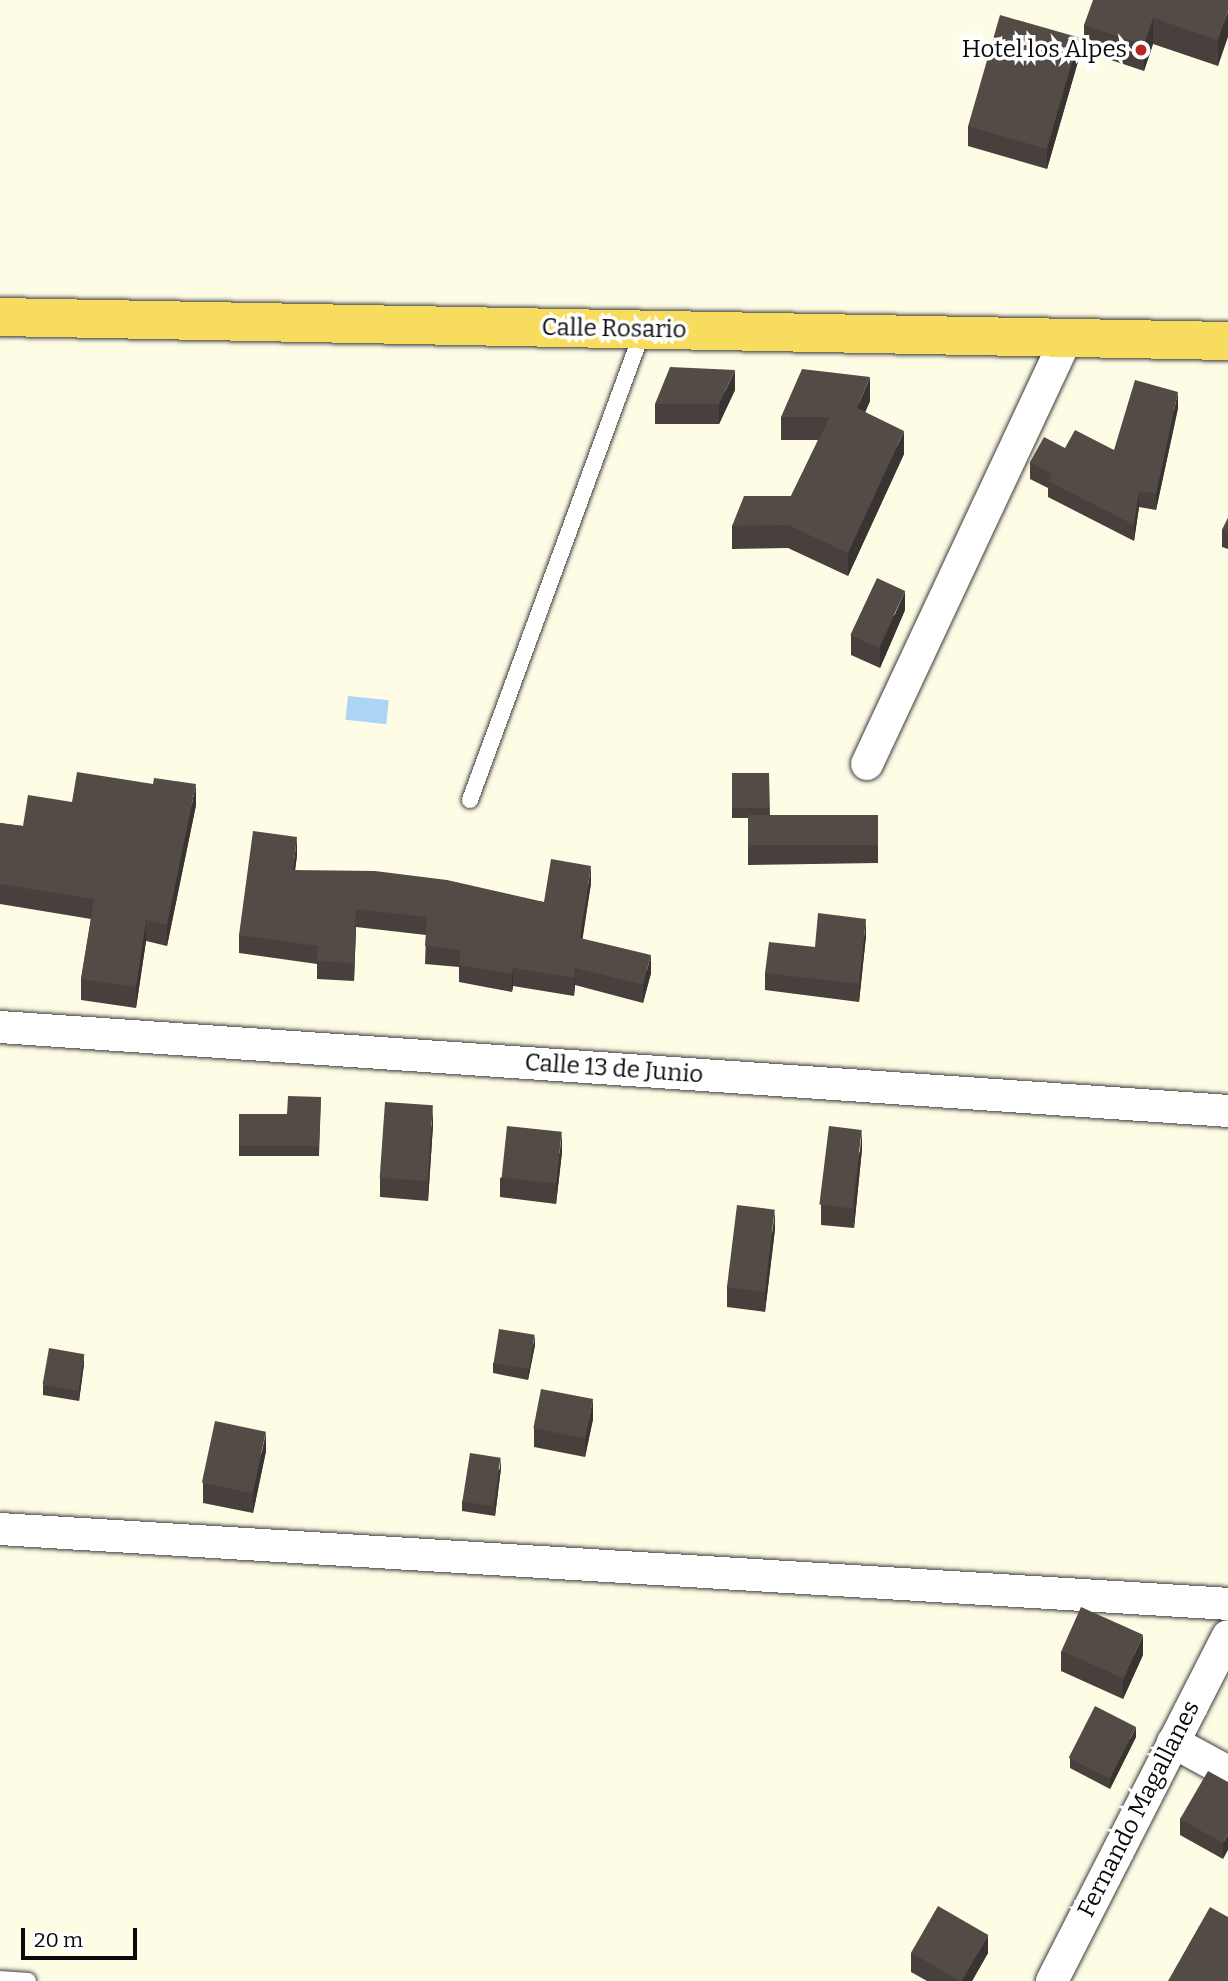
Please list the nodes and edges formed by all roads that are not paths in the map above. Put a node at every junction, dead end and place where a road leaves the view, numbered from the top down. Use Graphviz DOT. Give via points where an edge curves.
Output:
graph roads {
  1 [pos="0,317"];
  2 [pos="643,330"];
  3 [pos="1067,338"];
  4 [pos="1228,341"];
  5 [pos="867,764"];
  6 [pos="470,800"];
  7 [pos="0,1027"];
  8 [pos="1228,1111"];
  9 [pos="0,1529"];
  10 [pos="1228,1604"];
  11 [pos="1228,1636"];
  12 [pos="1173,1742"];
  13 [pos="1228,1772"];
  14 [pos="0,1979"];
  15 [pos="28,1981"];
  16 [pos="1052,1981"];
  1 -- 2 [label="main road, Calle Rosario"];
  2 -- 3 [label="main road, Calle Rosario"];
  2 -- 6 [label="lane"];
  3 -- 4 [label="main road, Calle Rosario"];
  3 -- 5 [label="street"];
  7 -- 8 [label="street, Calle 13 de Junio"];
  9 -- 10 [label="street"];
  11 -- 12 [label="street, Fernando Magallanes"];
  12 -- 13 [label="street"];
  12 -- 16 [label="street, Fernando Magallanes"];
  14 -- 15 [label="lane"];
}
